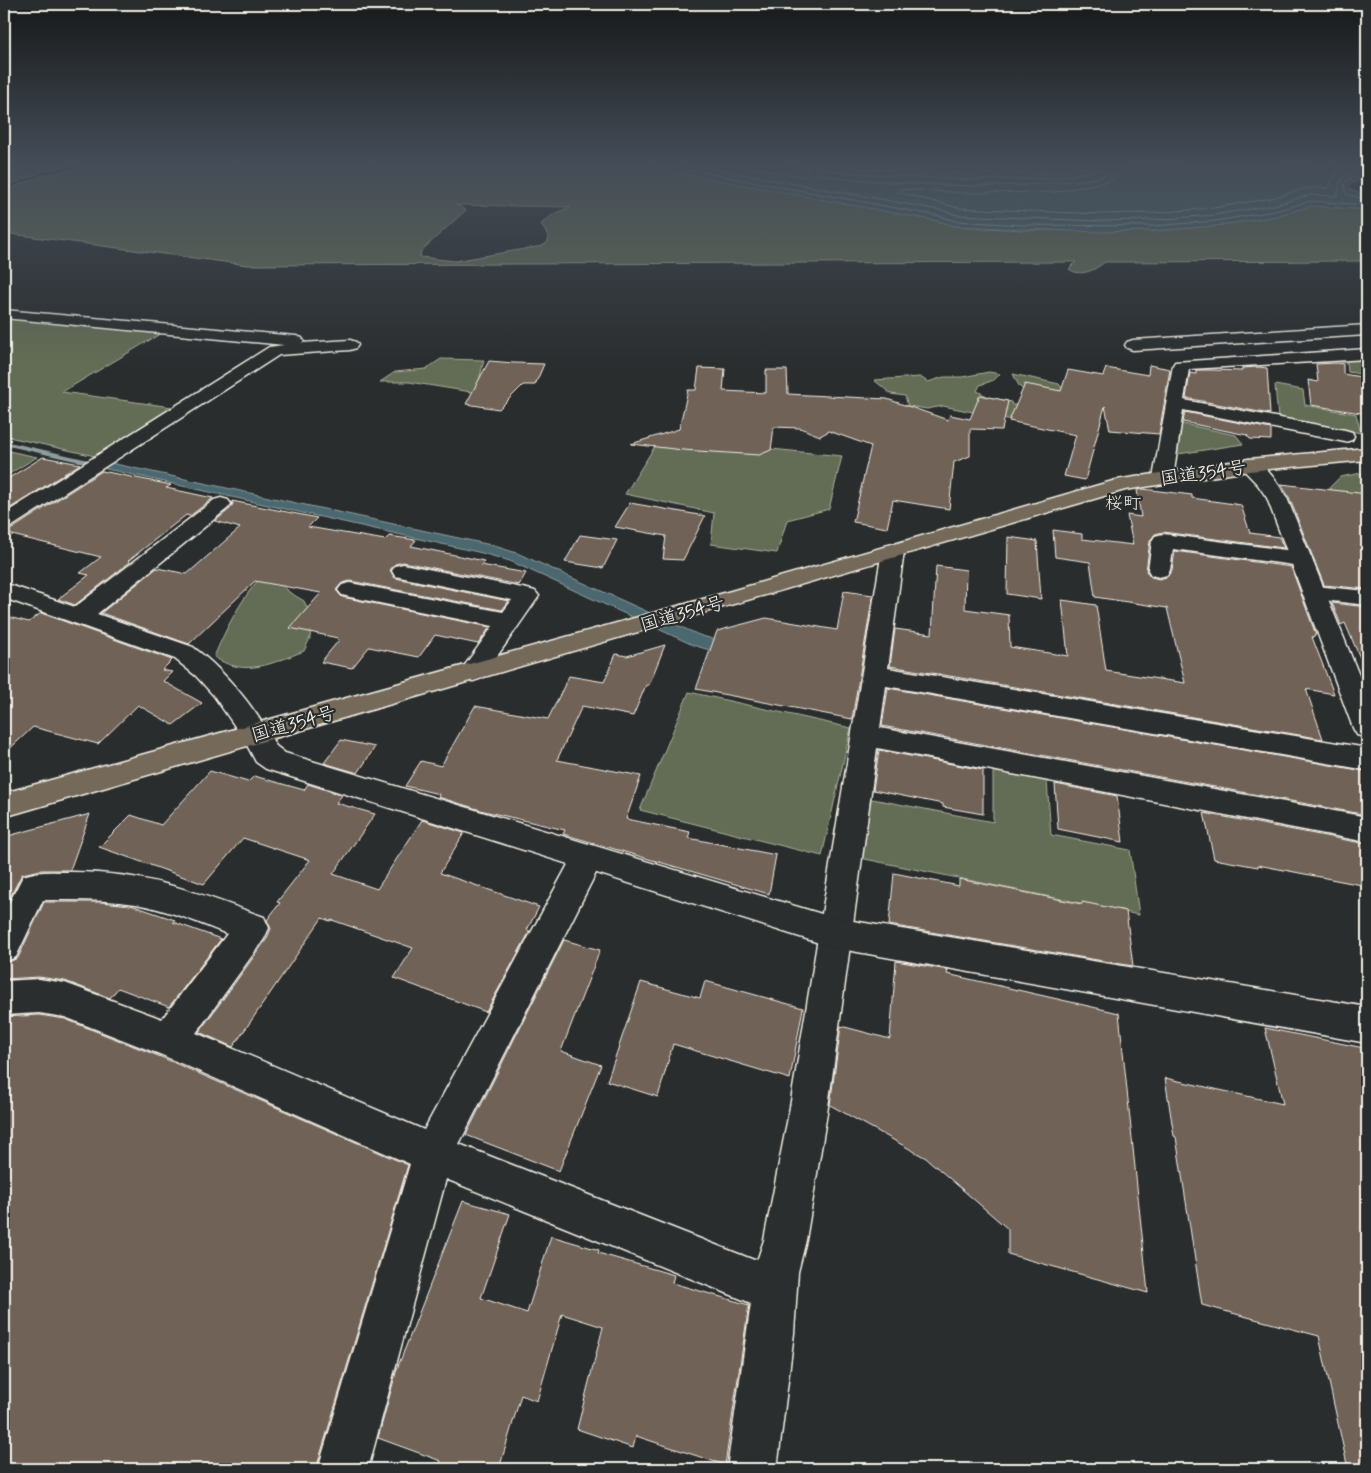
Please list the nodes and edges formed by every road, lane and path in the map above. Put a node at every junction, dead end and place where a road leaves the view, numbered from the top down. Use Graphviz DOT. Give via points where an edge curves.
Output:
graph roads {
  1 [pos="4,314"];
  2 [pos="1367,330"];
  3 [pos="1133,345"];
  4 [pos="1367,354"];
  5 [pos="1174,403"];
  6 [pos="1345,436"];
  7 [pos="1367,454"];
  8 [pos="1249,465"];
  9 [pos="1163,478"];
  10 [pos="221,504"];
  11 [pos="4,523"];
  12 [pos="893,551"];
  13 [pos="1301,559"];
  14 [pos="1159,570"];
  15 [pos="402,571"];
  16 [pos="4,590"];
  17 [pos="350,590"];
  18 [pos="1314,593"];
  19 [pos="1367,598"];
  20 [pos="80,615"];
  21 [pos="509,621"];
  22 [pos="473,672"];
  23 [pos="874,676"];
  24 [pos="1367,728"];
  25 [pos="255,734"];
  26 [pos="866,736"];
  27 [pos="1367,759"];
  28 [pos="4,806"];
  29 [pos="1367,830"];
  30 [pos="588,857"];
  31 [pos="835,933"];
  32 [pos="4,946"];
  33 [pos="4,998"];
  34 [pos="1367,1024"];
  35 [pos="169,1040"];
  36 [pos="433,1154"];
  37 [pos="776,1272"];
  38 [pos="343,1469"];
  39 [pos="752,1469"];
  1 -- 11 [label="street" via="350,345 275,350"];
  2 -- 3 [label="street"];
  4 -- 5 [label="street" via="1181,365"];
  5 -- 6 [label="street"];
  5 -- 9 [label="street"];
  7 -- 8 [label="highway, 国道354号"];
  8 -- 9 [label="highway, 国道354号"];
  8 -- 13 [label="street" via="1266,481 1276,498"];
  9 -- 12 [label="highway, 国道354号" via="1123,484"];
  10 -- 20 [label="street"];
  12 -- 22 [label="highway, 国道354号"];
  12 -- 23 [label="street"];
  13 -- 14 [label="street" via="1163,541"];
  13 -- 18 [label="street"];
  15 -- 21 [label="street" via="527,596"];
  16 -- 20 [label="street"];
  17 -- 21 [label="street"];
  18 -- 19 [label="street"];
  18 -- 24 [label="street"];
  20 -- 25 [label="street" via="184,653 204,667 244,715"];
  21 -- 22 [label="street"];
  22 -- 25 [label="highway, 国道354号"];
  23 -- 26 [label="street"];
  23 -- 27 [label="street"];
  25 -- 28 [label="highway, 国道354号"];
  25 -- 30 [label="street" via="266,754 276,761"];
  26 -- 29 [label="street"];
  26 -- 31 [label="street"];
  30 -- 31 [label="street"];
  30 -- 36 [label="street"];
  31 -- 34 [label="street"];
  31 -- 37 [label="street" via="809,1107 785,1240"];
  32 -- 35 [label="street" via="34,886 106,886 148,892 252,928"];
  33 -- 35 [label="street" via="38,996 65,1000"];
  35 -- 36 [label="street"];
  36 -- 37 [label="street" via="756,1283"];
  36 -- 38 [label="street"];
  37 -- 39 [label="street" via="772,1334"];
}
